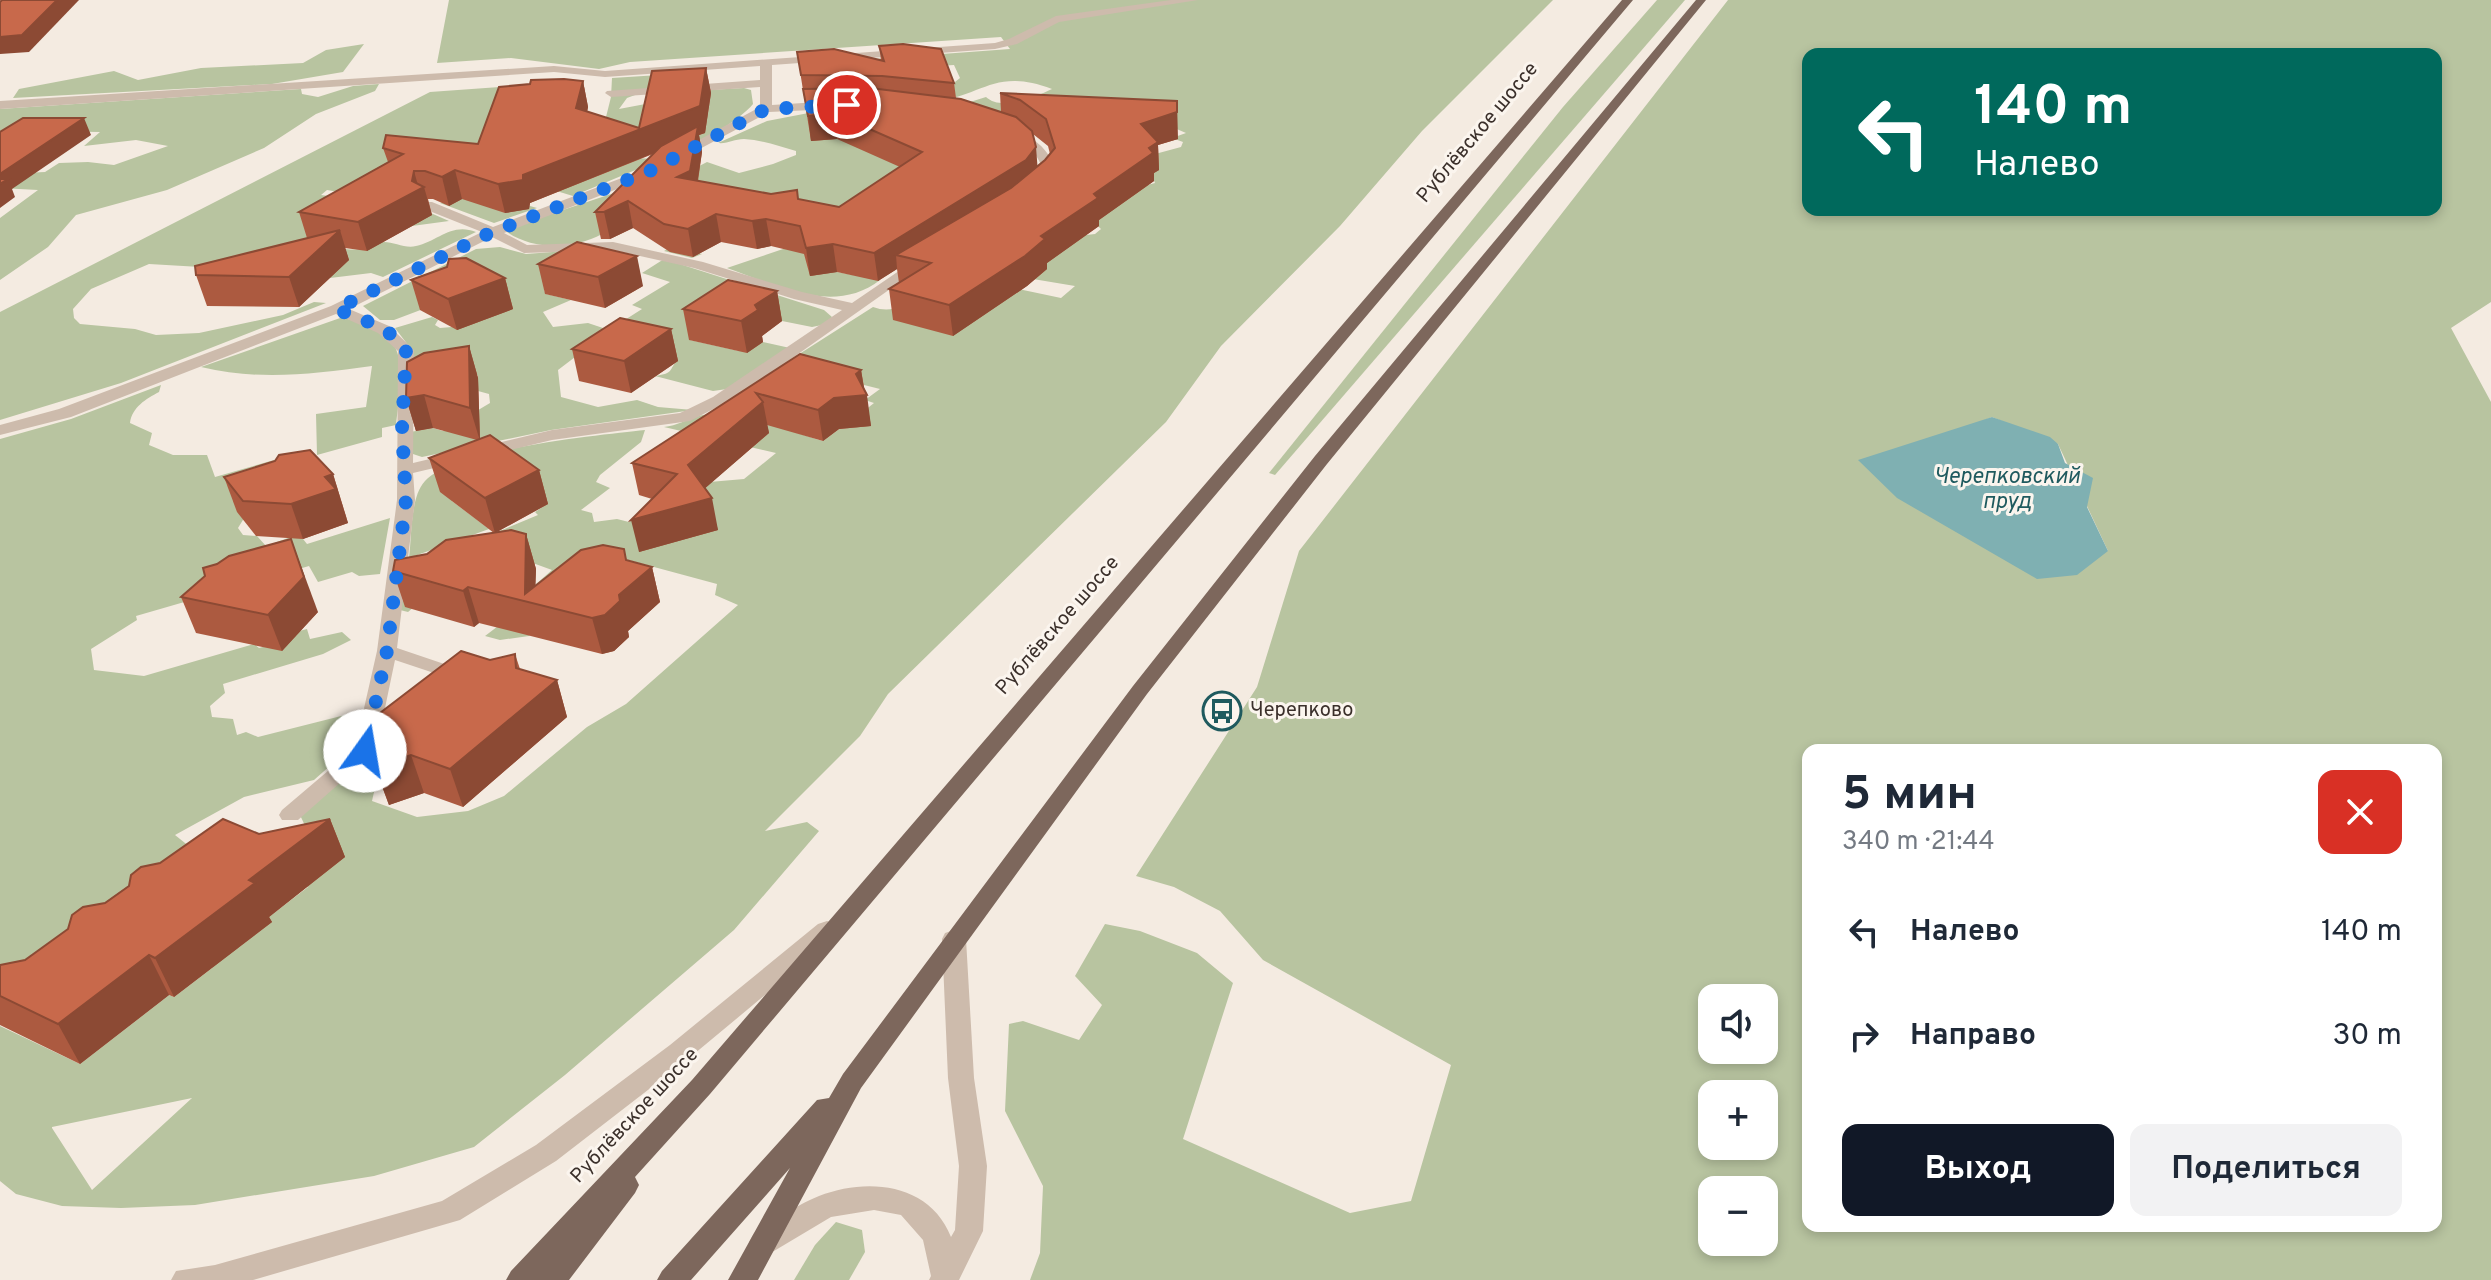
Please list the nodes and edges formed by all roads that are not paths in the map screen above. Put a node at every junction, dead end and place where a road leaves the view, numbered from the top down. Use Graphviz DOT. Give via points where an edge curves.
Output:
graph roads {
  1 [pos="1193,0"];
  2 [pos="1628,0"];
  3 [pos="1701,0"];
  4 [pos="766,62"];
  5 [pos="768,83"];
  6 [pos="611,93"];
  7 [pos="0,105"];
  8 [pos="847,105"];
  9 [pos="766,109"];
  10 [pos="1001,128"];
  11 [pos="1035,191"];
  12 [pos="427,205"];
  13 [pos="490,233"];
  14 [pos="931,258"];
  15 [pos="854,308"];
  16 [pos="336,309"];
  17 [pos="0,430"];
  18 [pos="404,470"];
  19 [pos="387,651"];
  20 [pos="455,674"];
  21 [pos="290,815"];
  22 [pos="855,907"];
  23 [pos="954,939"];
  24 [pos="852,1081"];
  25 [pos="701,1087"];
  26 [pos="763,1243"];
  27 [pos="945,1278"];
  28 [pos="186,1280"];
  29 [pos="521,1280"];
  30 [pos="552,1280"];
  31 [pos="672,1280"];
  32 [pos="743,1280"];
  1 -- 4 [label="street" via="1056,19 995,46"];
  2 -- 22 [label="main road, Рублёвское шоссе"];
  3 -- 23 [label="main road" via="1311,472"];
  4 -- 5 [label="street"];
  4 -- 7 [label="street" via="605,74 554,69"];
  5 -- 6 [label="street"];
  5 -- 9 [label="street"];
  8 -- 9 [label="street"];
  9 -- 13 [label="street" via="638,177"];
  10 -- 11 [label="street" via="1032,142 1048,163 1046,181"];
  12 -- 13 [label="street"];
  13 -- 15 [label="street" via="524,249 613,246 658,255"];
  13 -- 16 [label="street"];
  14 -- 15 [label="street"];
  15 -- 18 [label="street" via="719,400 684,417 552,435"];
  16 -- 17 [label="street" via="65,413"];
  16 -- 18 [label="street" via="376,325 406,350"];
  18 -- 19 [label="street" via="406,500"];
  19 -- 20 [label="street"];
  19 -- 21 [label="street" via="365,751"];
  22 -- 25 [label="main road, Рублёвское шоссе"];
  22 -- 28 [label="street" via="546,1153 450,1211 215,1278"];
  23 -- 24 [label="main road"];
  23 -- 27 [label="street" via="961,1078 973,1166 969,1231"];
  24 -- 26 [label="main road"];
  24 -- 31 [label="main road"];
  25 -- 29 [label="main road, Рублёвское шоссе"];
  25 -- 30 [label="main road"];
  26 -- 27 [label="street" via="825,1206 874,1198 909,1204 936,1235"];
  26 -- 32 [label="main road"];
}
